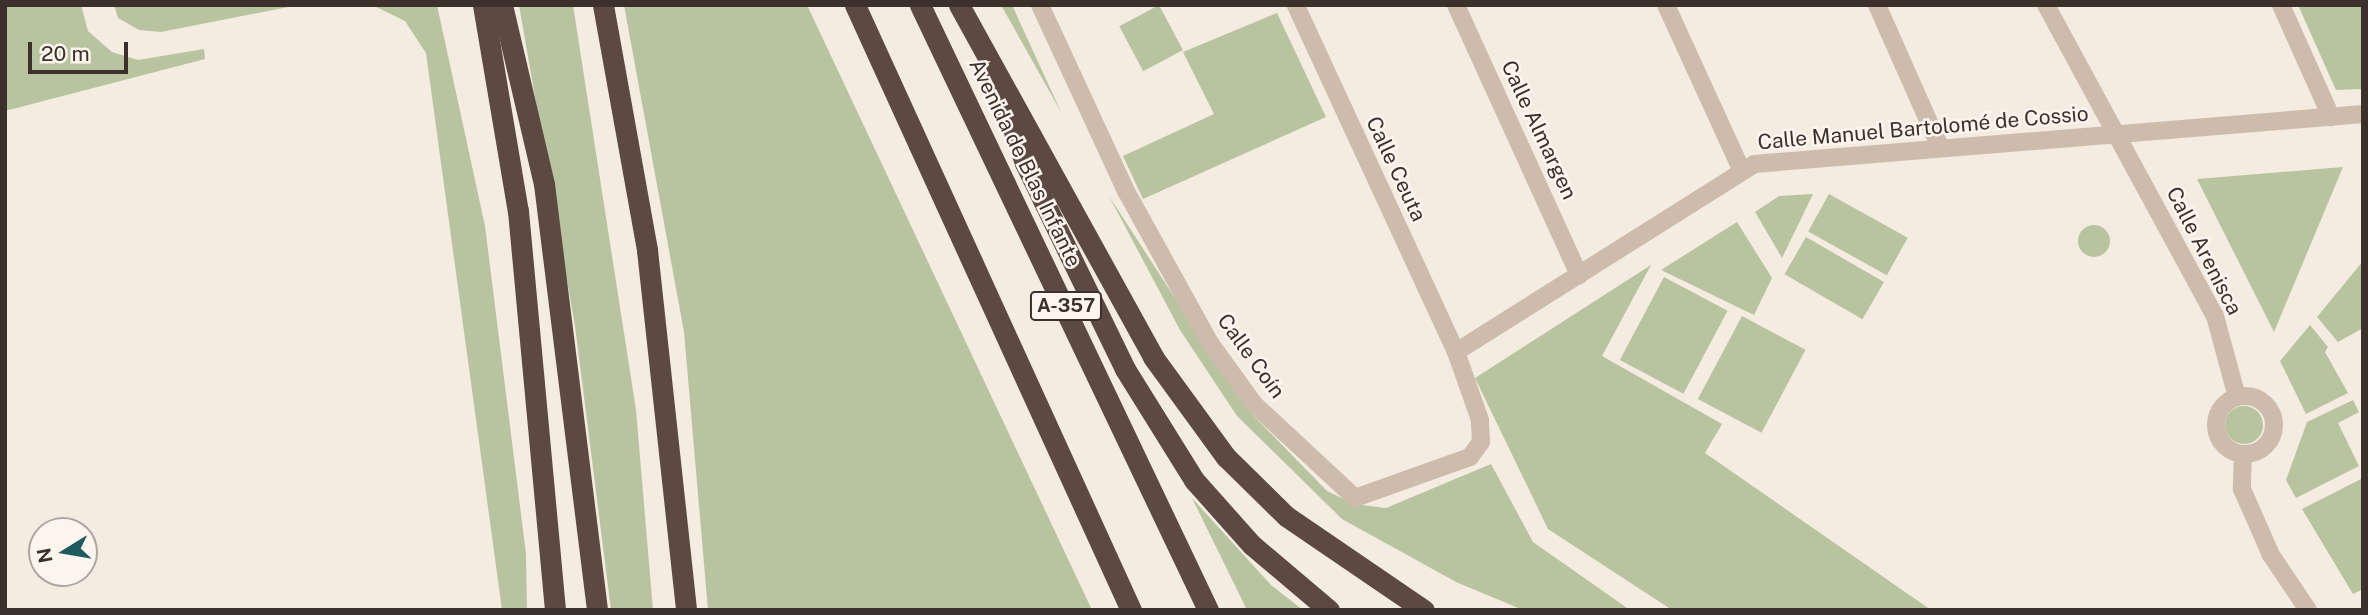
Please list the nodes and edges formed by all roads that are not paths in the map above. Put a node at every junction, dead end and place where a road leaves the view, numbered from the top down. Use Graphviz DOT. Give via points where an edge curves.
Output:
graph roads {
  1 [pos="483,5"];
  2 [pos="502,5"];
  3 [pos="603,5"];
  4 [pos="855,5"];
  5 [pos="920,5"];
  6 [pos="959,5"];
  7 [pos="1040,5"];
  8 [pos="1296,5"];
  9 [pos="1456,5"];
  10 [pos="1666,5"];
  11 [pos="1877,5"];
  12 [pos="2046,5"];
  13 [pos="2281,5"];
  14 [pos="992,68"];
  15 [pos="2363,114"];
  16 [pos="2331,117"];
  17 [pos="2114,133"];
  18 [pos="1940,146"];
  19 [pos="1742,172"];
  20 [pos="1579,275"];
  21 [pos="1456,352"];
  22 [pos="2237,397"];
  23 [pos="2243,454"];
  24 [pos="555,610"];
  25 [pos="597,610"];
  26 [pos="686,610"];
  27 [pos="1131,610"];
  28 [pos="1208,610"];
  29 [pos="1329,610"];
  30 [pos="1424,610"];
  31 [pos="2308,610"];
  1 -- 24 [label="highway" via="518,211"];
  2 -- 25 [label="highway" via="544,184"];
  3 -- 26 [label="highway" via="647,250"];
  4 -- 27 [label="highway, A-357"];
  5 -- 28 [label="highway, Avenida de Blas Infante / A-357"];
  6 -- 14 [label="highway"];
  7 -- 21 [label="street, Calle Coín" via="1126,191 1210,343 1254,404 1348,495 1354,498 1470,457 1481,442 1480,420"];
  8 -- 21 [label="street, Calle Ceuta"];
  9 -- 20 [label="street, Calle Almargen"];
  10 -- 19 [label="street"];
  11 -- 18 [label="street"];
  12 -- 17 [label="street, Calle Arenisca"];
  13 -- 16 [label="street"];
  14 -- 29 [label="highway" via="1025,163 1119,357 1187,469 1252,545"];
  14 -- 30 [label="highway" via="1039,141 1153,357 1226,457 1286,516"];
  15 -- 16 [label="street, Calle Manuel Bartolomé de Cossio"];
  16 -- 17 [label="street, Calle Manuel Bartolomé de Cossio"];
  17 -- 18 [label="street, Calle Manuel Bartolomé de Cossio"];
  17 -- 22 [label="street, Calle Arenisca" via="2215,316"];
  18 -- 19 [label="street, Calle Manuel Bartolomé de Cossio" via="1754,164"];
  19 -- 20 [label="street, Calle Manuel Bartolomé de Cossio"];
  20 -- 21 [label="street, Calle Manuel Bartolomé de Cossio"];
  22 -- 23 [label="street" via="2223,406 2216,427 2227,448"];
  22 -- 23 [label="street" via="2264,403 2274,421 2269,440"];
  23 -- 31 [label="street" via="2242,489 2271,555"];
}
